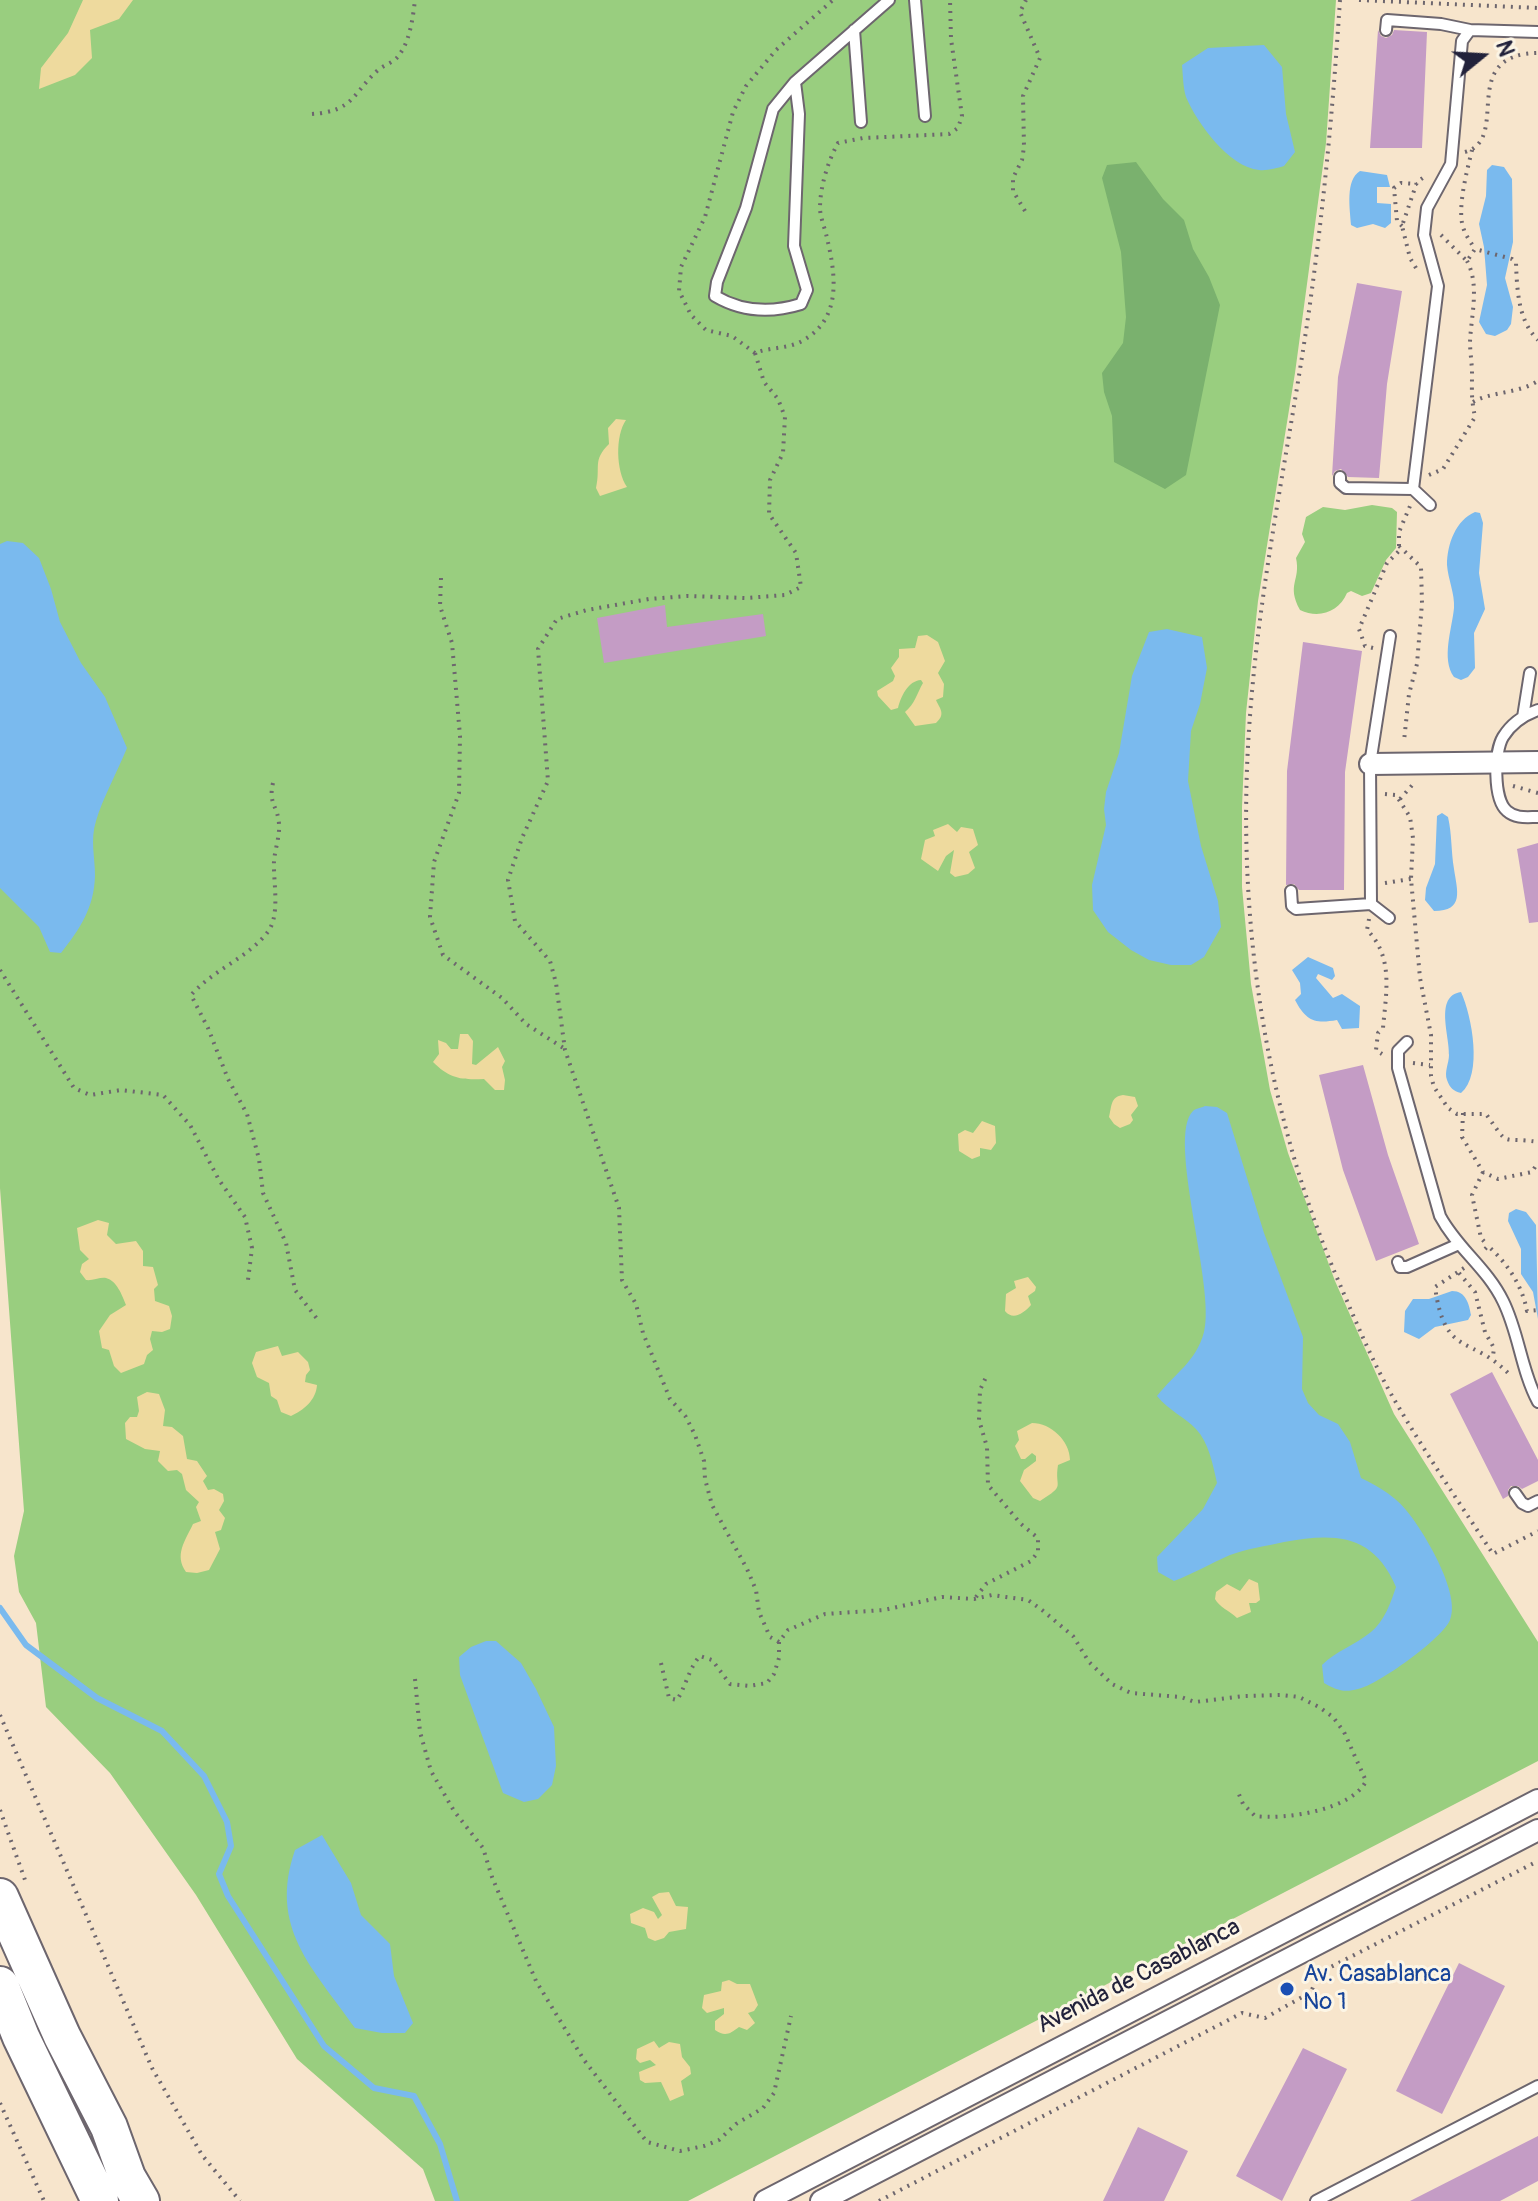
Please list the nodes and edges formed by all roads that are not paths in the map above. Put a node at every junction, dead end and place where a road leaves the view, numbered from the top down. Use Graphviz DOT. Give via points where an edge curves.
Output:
graph roads {
  1 [pos="889,0"];
  2 [pos="915,0"];
  3 [pos="854,30"];
  4 [pos="1386,30"];
  5 [pos="1470,30"];
  6 [pos="1538,32"];
  7 [pos="795,82"];
  8 [pos="925,116"];
  9 [pos="861,122"];
  10 [pos="1340,477"];
  11 [pos="1417,492"];
  12 [pos="1430,505"];
  13 [pos="1390,636"];
  14 [pos="1530,673"];
  15 [pos="1538,710"];
  16 [pos="1523,717"];
  17 [pos="1498,762"];
  18 [pos="1538,762"];
  19 [pos="1370,764"];
  20 [pos="1538,817"];
  21 [pos="1291,891"];
  22 [pos="1371,904"];
  23 [pos="1389,918"];
  24 [pos="1407,1042"];
  25 [pos="1459,1244"];
  26 [pos="1398,1262"];
  27 [pos="1538,1402"];
  28 [pos="1515,1493"];
  29 [pos="1538,1501"];
  30 [pos="1538,1800"];
  31 [pos="1538,1830"];
  32 [pos="12,1889"];
  33 [pos="0,1985"];
  34 [pos="11,2026"];
  35 [pos="1538,2086"];
  36 [pos="109,2127"];
  37 [pos="100,2201"];
  38 [pos="141,2201"];
  39 [pos="169,2201"];
  40 [pos="765,2201"];
  41 [pos="821,2201"];
  42 [pos="1316,2201"];
  1 -- 3 [label="lane"];
  2 -- 8 [label="lane"];
  3 -- 7 [label="lane"];
  3 -- 9 [label="lane"];
  4 -- 5 [label="lane" via="1387,20"];
  5 -- 6 [label="lane"];
  5 -- 11 [label="lane" via="1462,41 1451,164 1427,208 1424,235 1438,286"];
  7 -- 7 [label="lane" via="773,109 746,208 717,282 715,296 729,304 777,312 801,304 807,290 794,246 799,114"];
  10 -- 11 [label="lane" via="1346,488"];
  11 -- 12 [label="lane"];
  13 -- 19 [label="lane"];
  14 -- 16 [label="lane"];
  15 -- 16 [label="lane"];
  16 -- 17 [label="lane" via="1503,737"];
  17 -- 18 [label="street"];
  17 -- 19 [label="street"];
  17 -- 20 [label="lane" via="1499,802 1516,817"];
  19 -- 22 [label="lane"];
  21 -- 22 [label="lane" via="1296,909"];
  22 -- 23 [label="lane"];
  24 -- 25 [label="lane" via="1398,1051 1398,1068 1440,1216"];
  25 -- 26 [label="lane" via="1407,1267"];
  25 -- 27 [label="lane" via="1505,1305"];
  28 -- 29 [label="lane" via="1528,1506"];
  30 -- 40 [label="street, Avenida de Casablanca"];
  31 -- 41 [label="street"];
  32 -- 36 [label="highway" via="62,2036"];
  33 -- 34 [label="highway"];
  34 -- 37 [label="highway"];
  35 -- 42 [label="lane"];
  36 -- 38 [label="highway"];
  36 -- 39 [label="highway"];
}
